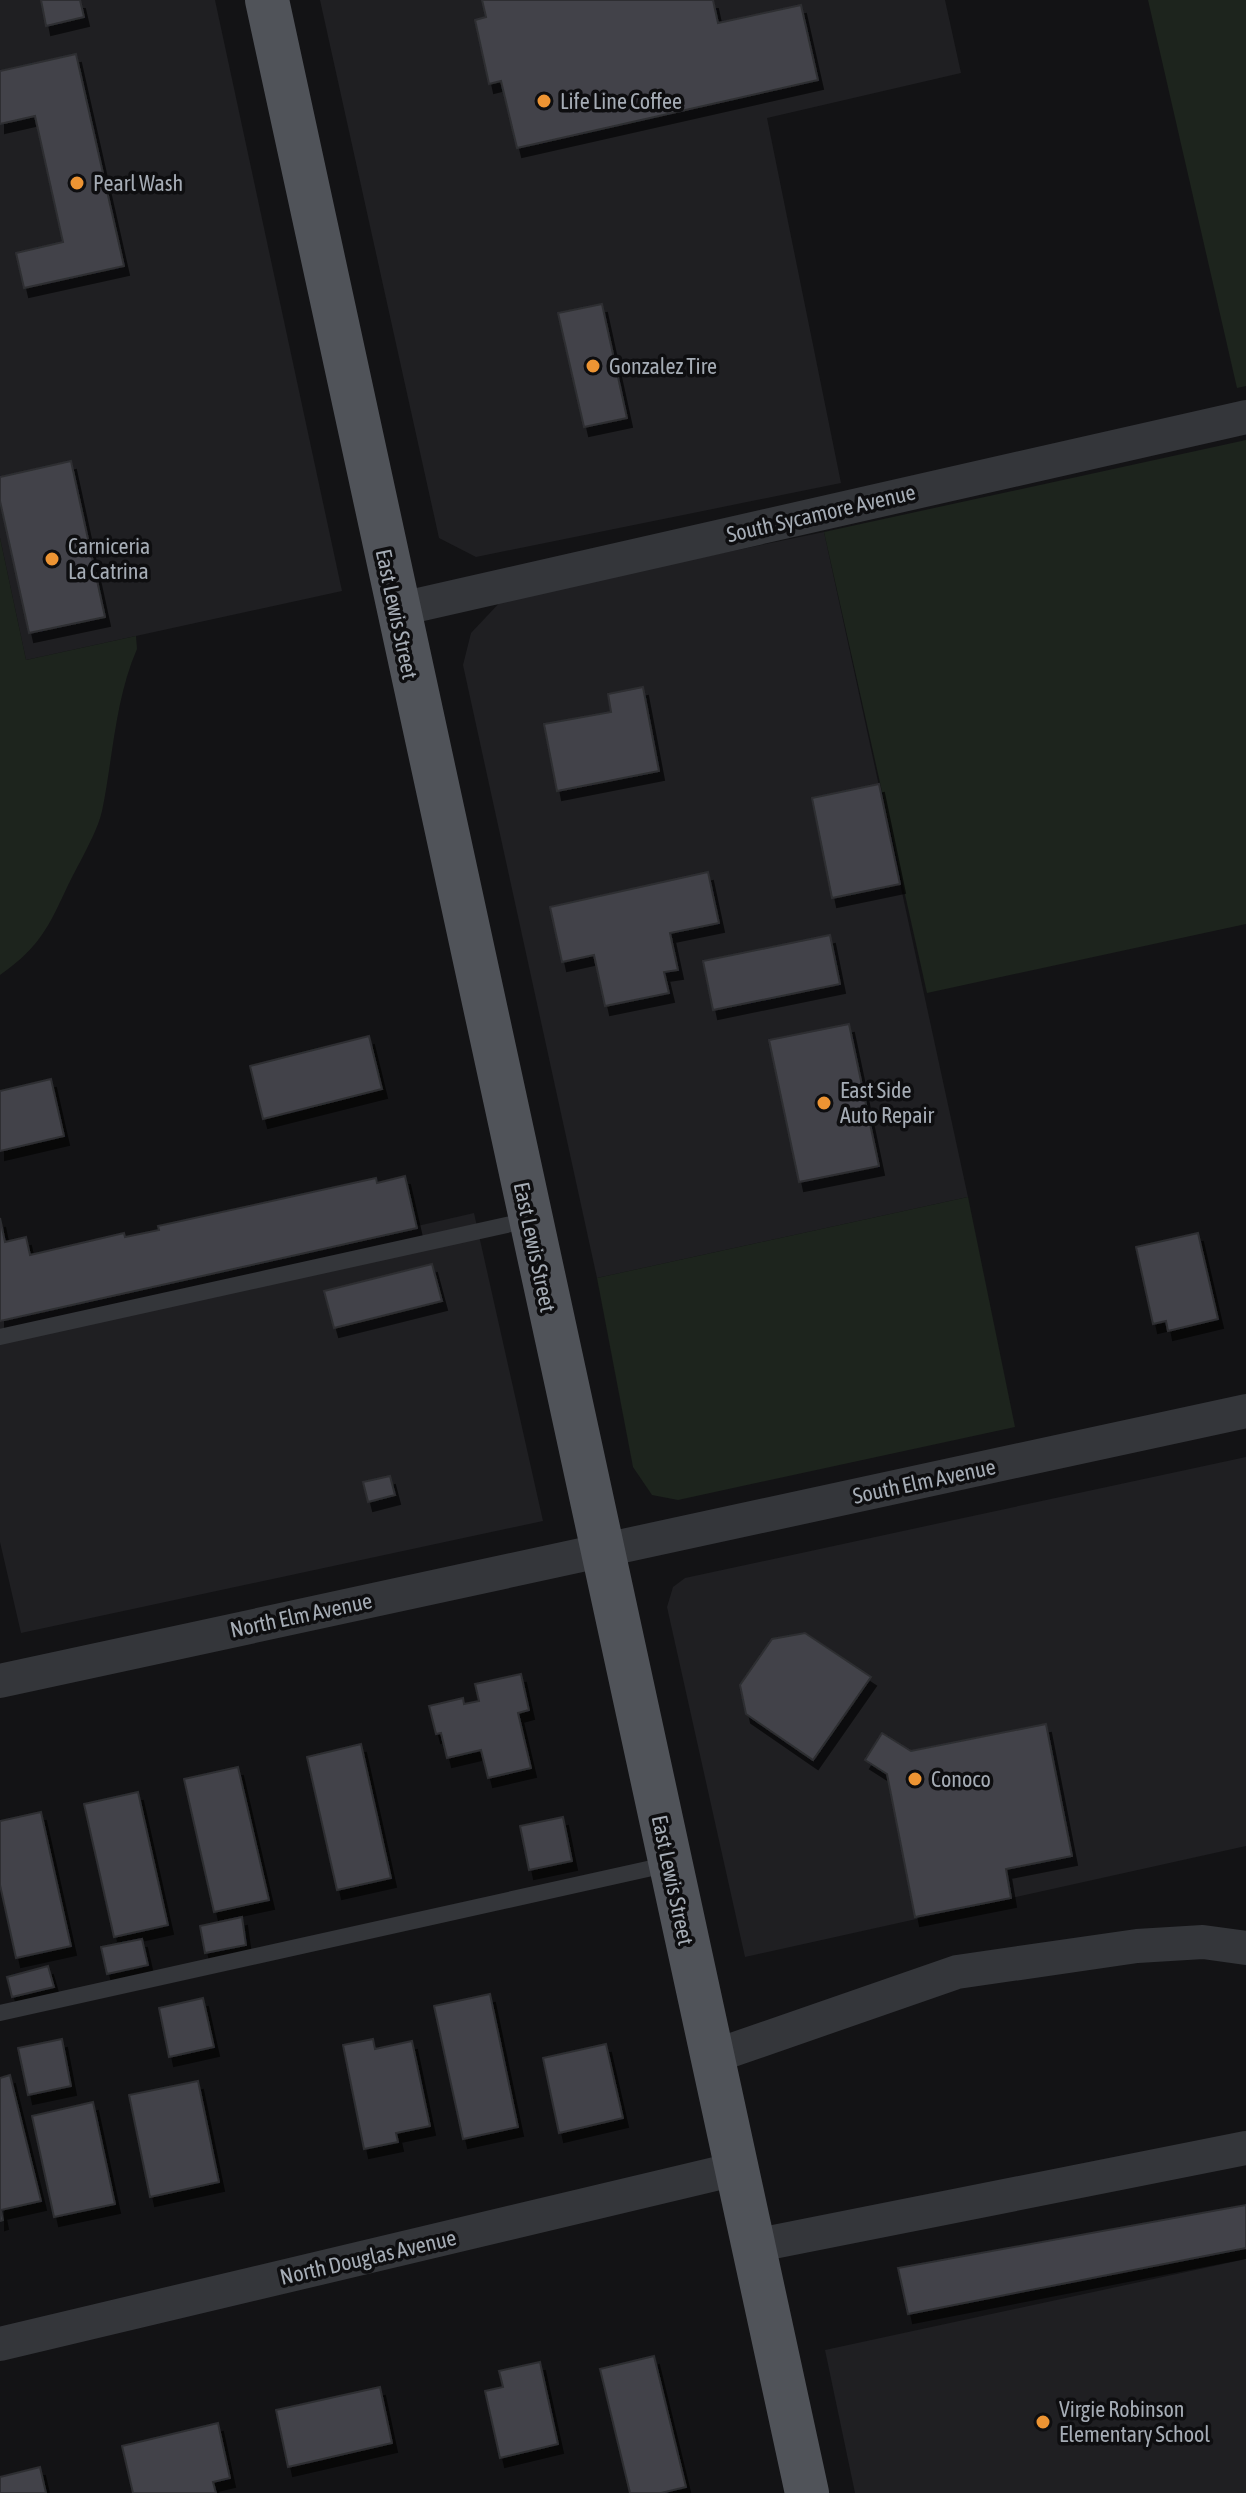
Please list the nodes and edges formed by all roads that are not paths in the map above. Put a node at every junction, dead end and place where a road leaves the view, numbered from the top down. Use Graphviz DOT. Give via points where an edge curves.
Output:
graph roads {
  1 [pos="267,0"];
  2 [pos="1246,417"];
  3 [pos="396,610"];
  4 [pos="529,1220"];
  5 [pos="0,1337"];
  6 [pos="1246,1411"];
  7 [pos="602,1551"];
  8 [pos="0,1681"];
  9 [pos="670,1864"];
  10 [pos="1246,1948"];
  11 [pos="0,2013"];
  12 [pos="712,2057"];
  13 [pos="1246,2148"];
  14 [pos="736,2169"];
  15 [pos="753,2246"];
  16 [pos="0,2344"];
  17 [pos="807,2493"];
  1 -- 3 [label="main road, East Lewis Street"];
  2 -- 3 [label="street, South Sycamore Avenue"];
  3 -- 4 [label="main road, East Lewis Street"];
  4 -- 5 [label="lane"];
  4 -- 7 [label="main road, East Lewis Street"];
  6 -- 7 [label="street, South Elm Avenue"];
  7 -- 8 [label="street, North Elm Avenue"];
  7 -- 9 [label="main road, East Lewis Street"];
  9 -- 11 [label="lane"];
  9 -- 12 [label="main road, East Lewis Street"];
  10 -- 12 [label="street" via="1203,1942 1137,1946 957,1972"];
  12 -- 14 [label="main road, East Lewis Street"];
  13 -- 15 [label="street"];
  14 -- 15 [label="main road, East Lewis Street"];
  14 -- 16 [label="street, North Douglas Avenue"];
  15 -- 17 [label="main road, East Lewis Street"];
}
